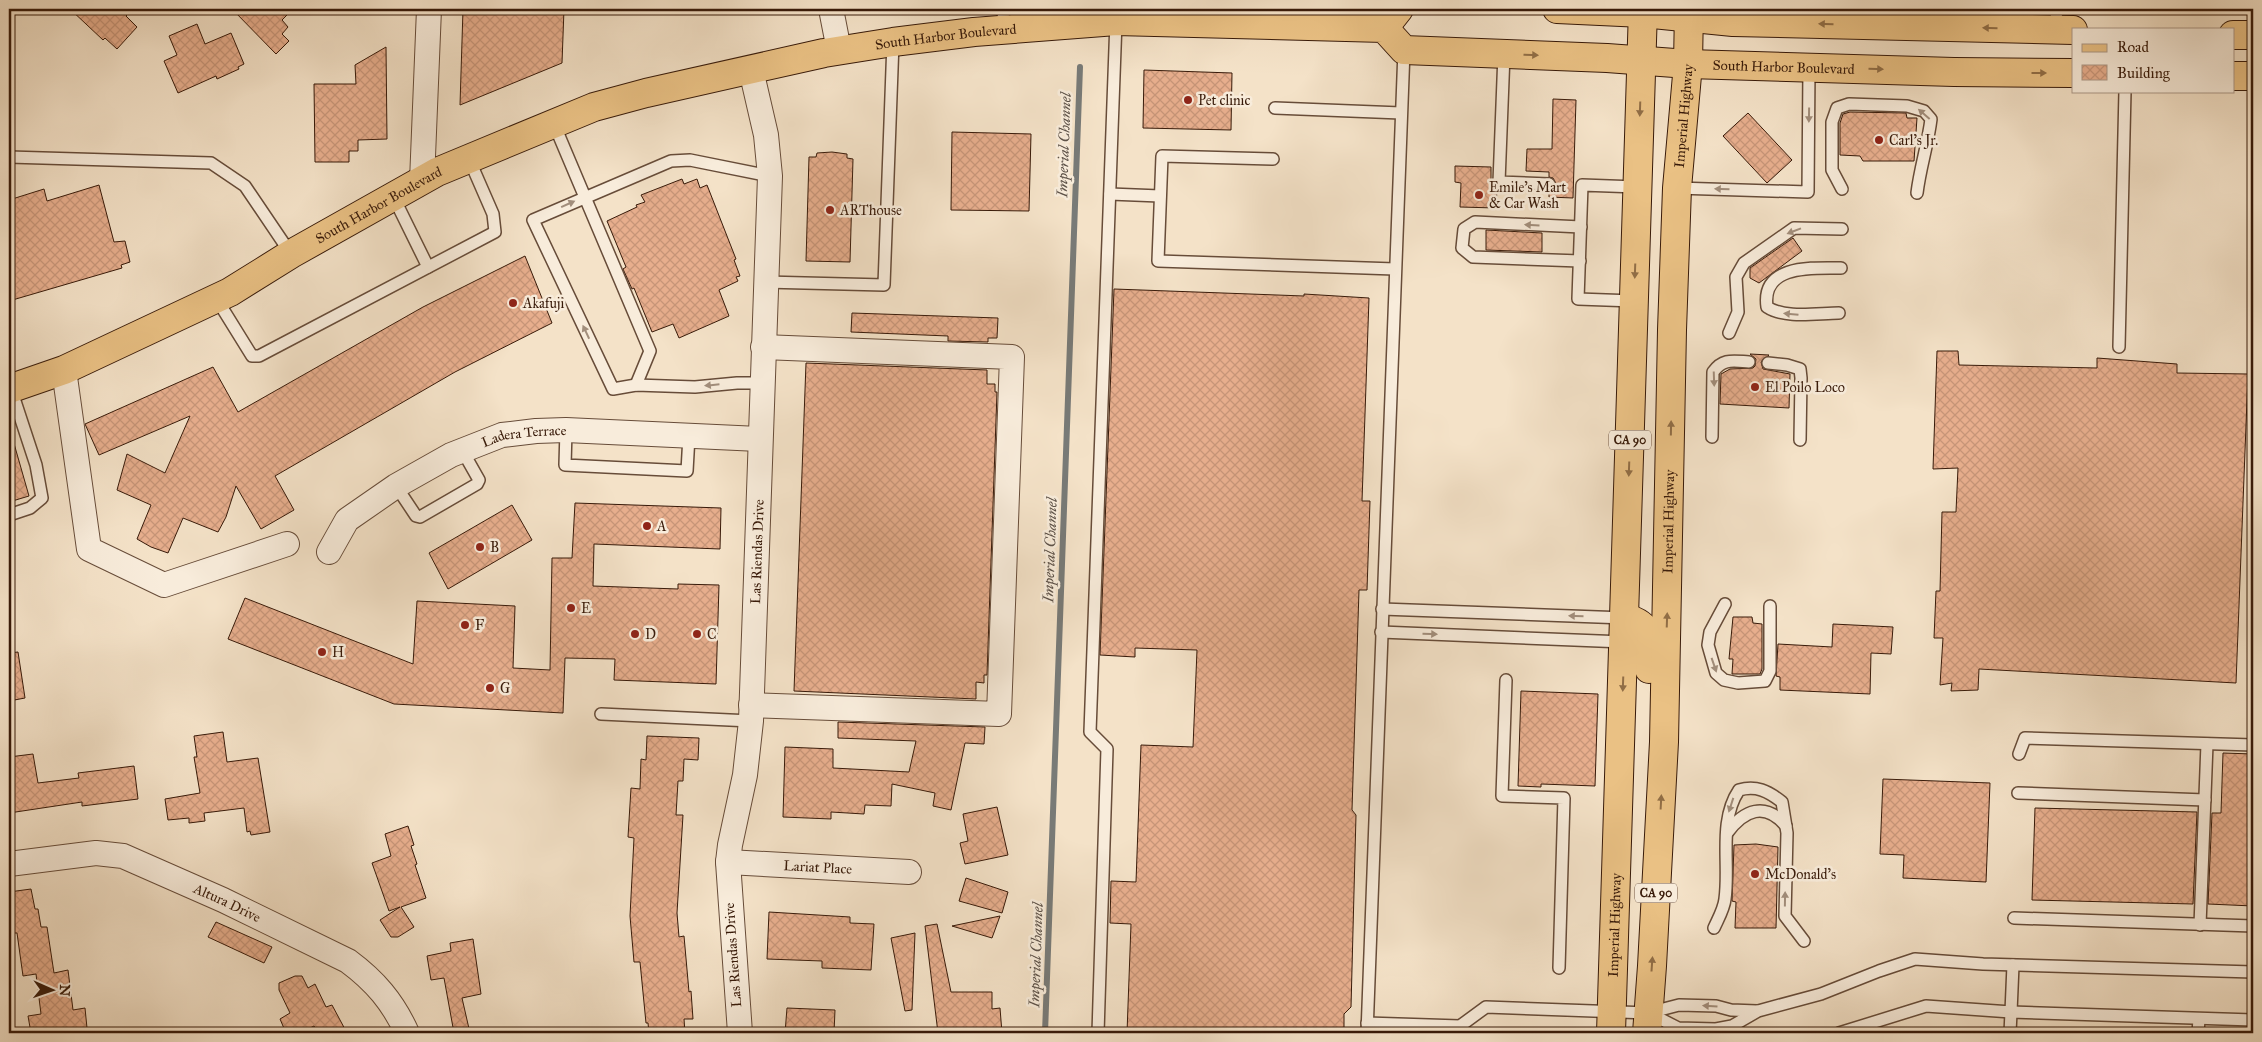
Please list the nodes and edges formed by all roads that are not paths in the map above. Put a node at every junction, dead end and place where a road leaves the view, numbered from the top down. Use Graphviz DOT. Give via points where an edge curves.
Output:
graph roads {
  1 [pos="429,9"];
  2 [pos="831,9"];
  3 [pos="1557,9"];
  4 [pos="1643,11"];
  5 [pos="1689,13"];
  6 [pos="1391,18"];
  7 [pos="1004,19"];
  8 [pos="1116,20"];
  9 [pos="2062,23"];
  10 [pos="2234,35"];
  11 [pos="2253,35"];
  12 [pos="893,42"];
  13 [pos="839,50"];
  14 [pos="1404,50"];
  15 [pos="1504,54"];
  16 [pos="1641,60"];
  17 [pos="1688,64"];
  18 [pos="1809,66"];
  19 [pos="751,70"];
  20 [pos="2072,73"];
  21 [pos="2234,76"];
  22 [pos="2253,76"];
  23 [pos="2125,92"];
  24 [pos="1275,108"];
  25 [pos="1401,113"];
  26 [pos="554,124"];
  27 [pos="9,157"];
  28 [pos="469,159"];
  29 [pos="1273,160"];
  30 [pos="770,176"];
  31 [pos="422,181"];
  32 [pos="1549,184"];
  33 [pos="1637,187"];
  34 [pos="1677,188"];
  35 [pos="1842,189"];
  36 [pos="1917,193"];
  37 [pos="1110,194"];
  38 [pos="1160,196"];
  39 [pos="584,197"];
  40 [pos="394,198"];
  41 [pos="1581,227"];
  42 [pos="1842,230"];
  43 [pos="292,254"];
  44 [pos="1580,260"];
  45 [pos="428,267"];
  46 [pos="1840,268"];
  47 [pos="1395,269"];
  48 [pos="765,282"];
  49 [pos="216,298"];
  50 [pos="1634,301"];
  51 [pos="1839,313"];
  52 [pos="1729,333"];
  53 [pos="763,347"];
  54 [pos="2119,347"];
  55 [pos="1749,362"];
  56 [pos="1768,363"];
  57 [pos="64,370"];
  58 [pos="761,383"];
  59 [pos="636,385"];
  60 [pos="10,389"];
  61 [pos="566,430"];
  62 [pos="689,436"];
  63 [pos="1712,437"];
  64 [pos="759,438"];
  65 [pos="1800,440"];
  66 [pos="462,450"];
  67 [pos="396,486"];
  68 [pos="9,515"];
  69 [pos="287,544"];
  70 [pos="329,552"];
  71 [pos="1725,604"];
  72 [pos="1770,606"];
  73 [pos="1382,609"];
  74 [pos="1625,630"];
  75 [pos="1381,632"];
  76 [pos="1506,680"];
  77 [pos="751,713"];
  78 [pos="601,714"];
  79 [pos="2207,744"];
  80 [pos="2253,745"];
  81 [pos="2020,754"];
  82 [pos="1663,774"];
  83 [pos="2018,792"];
  84 [pos="2205,800"];
  85 [pos="1786,826"];
  86 [pos="1727,833"];
  87 [pos="728,862"];
  88 [pos="9,864"];
  89 [pos="909,872"];
  90 [pos="2014,918"];
  91 [pos="2200,924"];
  92 [pos="2253,926"];
  93 [pos="1714,928"];
  94 [pos="1804,941"];
  95 [pos="2013,965"];
  96 [pos="1559,968"];
  97 [pos="2253,972"];
  98 [pos="1758,1011"];
  99 [pos="2011,1012"];
  100 [pos="2199,1018"];
  101 [pos="2253,1020"];
  102 [pos="1611,1022"];
  103 [pos="1647,1023"];
  104 [pos="1367,1028"];
  105 [pos="1460,1030"];
  106 [pos="407,1033"];
  107 [pos="740,1033"];
  108 [pos="1098,1033"];
  109 [pos="1839,1033"];
  110 [pos="2010,1033"];
  111 [pos="2198,1033"];
  1 -- 31 [label="street"];
  2 -- 13 [label="street"];
  3 -- 4 [label="main road"];
  4 -- 5 [label="main road"];
  4 -- 16 [label="main road, Imperial Highway / CA 90"];
  9 -- 5 [label="main road, one-way" via="1733,22"];
  5 -- 17 [label="main road, Imperial Highway / CA 90"];
  6 -- 8 [label="main road, South Harbor Boulevard" via="1306,23"];
  6 -- 14 [label="main road, South Harbor Boulevard"];
  7 -- 8 [label="main road, South Harbor Boulevard"];
  7 -- 12 [label="main road, South Harbor Boulevard"];
  8 -- 37 [label="lane"];
  10 -- 11 [label="main road"];
  12 -- 13 [label="main road, South Harbor Boulevard"];
  12 -- 48 [label="lane" via="884,285"];
  13 -- 19 [label="main road, South Harbor Boulevard"];
  14 -- 15 [label="main road, South Harbor Boulevard"];
  14 -- 25 [label="lane"];
  15 -- 16 [label="main road, South Harbor Boulevard, one-way"];
  15 -- 32 [label="lane" via="1498,182"];
  16 -- 17 [label="main road, South Harbor Boulevard"];
  16 -- 33 [label="main road, Imperial Highway / CA 90, one-way"];
  17 -- 18 [label="main road, South Harbor Boulevard"];
  17 -- 34 [label="main road, Imperial Highway / CA 90"];
  18 -- 20 [label="main road, South Harbor Boulevard, one-way"];
  18 -- 34 [label="lane, one-way" via="1808,192"];
  19 -- 26 [label="main road, South Harbor Boulevard" via="594,107"];
  19 -- 30 [label="street, Las Riendas Drive" via="766,135"];
  21 -- 22 [label="main road"];
  23 -- 54 [label="lane"];
  24 -- 25 [label="lane"];
  25 -- 47 [label="lane"];
  26 -- 28 [label="main road, South Harbor Boulevard"];
  26 -- 39 [label="lane"];
  27 -- 43 [label="lane" via="211,163 245,186"];
  28 -- 31 [label="main road, South Harbor Boulevard"];
  28 -- 45 [label="lane" via="493,214 494,232"];
  29 -- 38 [label="lane" via="1162,156"];
  30 -- 39 [label="lane" via="690,160 671,161"];
  30 -- 48 [label="street, Las Riendas Drive"];
  31 -- 40 [label="main road, South Harbor Boulevard"];
  33 -- 41 [label="lane" via="1578,185"];
  33 -- 50 [label="main road, Imperial Highway / CA 90, one-way"];
  82 -- 34 [label="main road, Imperial Highway / CA 90, one-way"];
  36 -- 35 [label="lane, one-way" via="1930,119 1924,112 1907,106 1849,104 1837,108 1832,122 1832,170"];
  37 -- 38 [label="lane"];
  37 -- 108 [label="lane" via="1090,732 1108,749"];
  38 -- 47 [label="lane" via="1158,260"];
  39 -- 59 [label="lane" via="650,351"];
  59 -- 39 [label="lane, one-way" via="613,389 533,220"];
  40 -- 43 [label="main road, South Harbor Boulevard"];
  40 -- 45 [label="lane"];
  41 -- 44 [label="lane"];
  41 -- 44 [label="lane, one-way" via="1475,222 1464,229 1462,248 1473,257"];
  42 -- 52 [label="lane, one-way" via="1794,228 1744,263 1736,277 1738,312"];
  43 -- 49 [label="main road, South Harbor Boulevard"];
  44 -- 50 [label="lane" via="1578,299"];
  45 -- 49 [label="lane" via="259,356 252,356"];
  51 -- 46 [label="lane, one-way" via="1775,312 1767,307 1766,297 1776,280 1790,270"];
  47 -- 73 [label="lane"];
  48 -- 53 [label="street, Las Riendas Drive"];
  49 -- 57 [label="main road, South Harbor Boulevard"];
  50 -- 74 [label="main road, Imperial Highway / CA 90, one-way"];
  53 -- 58 [label="street, Las Riendas Drive"];
  53 -- 77 [label="street" via="1012,357 999,714"];
  55 -- 63 [label="lane, one-way" via="1726,360 1713,372"];
  56 -- 65 [label="lane" via="1800,369"];
  57 -- 60 [label="main road, South Harbor Boulevard"];
  57 -- 69 [label="street" via="89,549 164,585"];
  58 -- 59 [label="lane, one-way" via="695,387"];
  58 -- 64 [label="street, Las Riendas Drive"];
  60 -- 68 [label="lane" via="36,465 42,498 30,508"];
  61 -- 62 [label="street, Ladera Terrace"];
  61 -- 62 [label="lane" via="565,465 575,466 687,471"];
  61 -- 66 [label="street, Ladera Terrace" via="502,435"];
  62 -- 64 [label="street, Ladera Terrace"];
  64 -- 77 [label="street, Las Riendas Drive"];
  66 -- 67 [label="street, Ladera Terrace"];
  66 -- 67 [label="lane" via="479,480 477,484 420,517 416,516"];
  67 -- 70 [label="street, Ladera Terrace" via="347,520"];
  71 -- 72 [label="lane, one-way" via="1710,632 1708,645 1716,673 1724,680 1738,684 1764,681 1770,671"];
  74 -- 73 [label="lane, one-way"];
  73 -- 75 [label="lane"];
  75 -- 74 [label="lane, one-way"];
  74 -- 82 [label="main road" via="1642,624 1650,638 1647,742 1648,751"];
  74 -- 102 [label="main road, Imperial Highway / CA 90, one-way"];
  75 -- 104 [label="lane"];
  76 -- 96 [label="lane" via="1502,796 1564,798"];
  77 -- 78 [label="lane"];
  77 -- 87 [label="street, Las Riendas Drive" via="745,775"];
  79 -- 80 [label="lane"];
  79 -- 81 [label="lane" via="2025,738"];
  79 -- 84 [label="lane"];
  103 -- 82 [label="main road, Imperial Highway / CA 90, one-way"];
  83 -- 84 [label="lane"];
  84 -- 91 [label="lane"];
  85 -- 86 [label="lane" via="1771,812 1755,811 1737,820"];
  85 -- 86 [label="lane, one-way" via="1782,802 1763,790 1749,787 1739,790 1732,800"];
  94 -- 85 [label="lane, one-way" via="1785,916"];
  86 -- 93 [label="lane" via="1725,901"];
  87 -- 89 [label="street, Lariat Place"];
  87 -- 107 [label="street, Las Riendas Drive"];
  88 -- 106 [label="street, Altura Drive" via="96,853 117,854 134,860 348,960 381,989"];
  90 -- 91 [label="lane"];
  91 -- 92 [label="lane"];
  95 -- 97 [label="lane"];
  95 -- 98 [label="lane" via="1915,959 1822,994"];
  95 -- 99 [label="lane"];
  98 -- 103 [label="lane" via="1732,1026 1716,1029"];
  98 -- 103 [label="lane, one-way" via="1679,1005"];
  99 -- 100 [label="lane"];
  99 -- 109 [label="lane" via="1926,1006"];
  99 -- 110 [label="lane"];
  100 -- 101 [label="lane"];
  100 -- 111 [label="lane"];
  102 -- 103 [label="lane"];
  102 -- 105 [label="lane" via="1486,1007"];
  104 -- 105 [label="lane"];
}
